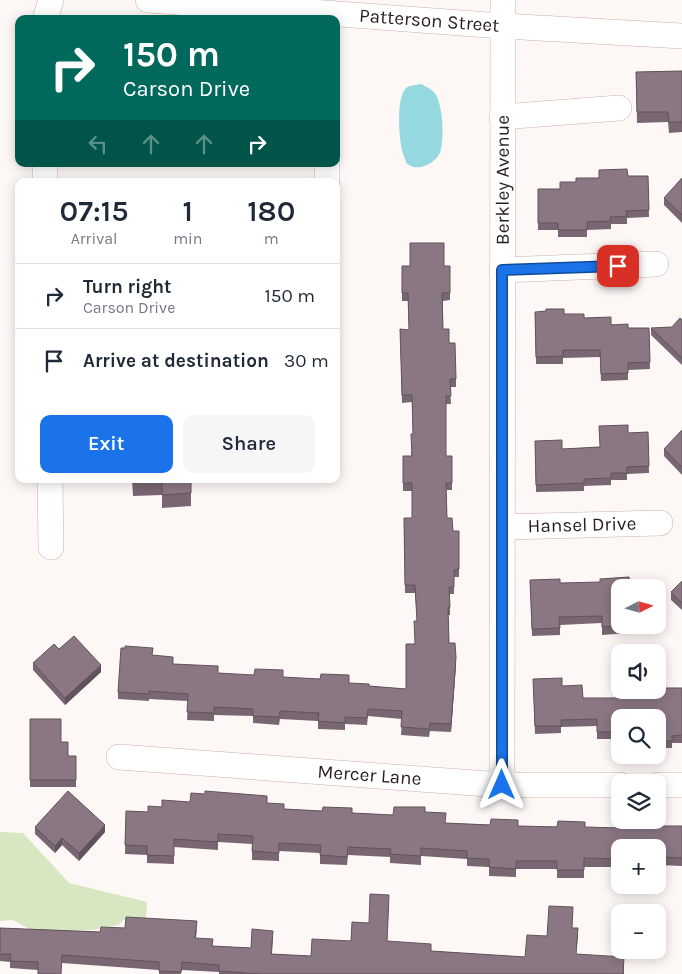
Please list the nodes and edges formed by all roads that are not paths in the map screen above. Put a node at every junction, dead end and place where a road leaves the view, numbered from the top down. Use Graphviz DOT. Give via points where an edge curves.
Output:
graph roads {
  1 [pos="51,0"];
  2 [pos="148,0"];
  3 [pos="503,0"];
  4 [pos="258,5"];
  5 [pos="46,15"];
  6 [pos="319,15"];
  7 [pos="340,17"];
  8 [pos="502,26"];
  9 [pos="682,36"];
  10 [pos="619,108"];
  11 [pos="502,116"];
  12 [pos="656,264"];
  13 [pos="502,270"];
  14 [pos="50,483"];
  15 [pos="660,523"];
  16 [pos="503,527"];
  17 [pos="51,547"];
  18 [pos="119,757"];
  19 [pos="502,785"];
  20 [pos="611,785"];
  21 [pos="666,785"];
  22 [pos="682,785"];
  1 -- 5 [label="street"];
  2 -- 4 [label="street, Patterson Street"];
  3 -- 8 [label="street, Berkley Avenue"];
  4 -- 6 [label="street, Patterson Street"];
  7 -- 8 [label="street, Patterson Street"];
  8 -- 9 [label="street, Patterson Street"];
  8 -- 11 [label="street, Berkley Avenue"];
  10 -- 11 [label="street"];
  11 -- 13 [label="street, Berkley Avenue"];
  12 -- 13 [label="street"];
  13 -- 16 [label="street, Berkley Avenue"];
  14 -- 17 [label="street"];
  15 -- 16 [label="street, Hansel Drive"];
  16 -- 19 [label="street, Berkley Avenue"];
  18 -- 19 [label="street, Mercer Lane"];
  19 -- 20 [label="street, Mercer Lane"];
  21 -- 22 [label="street"];
}
